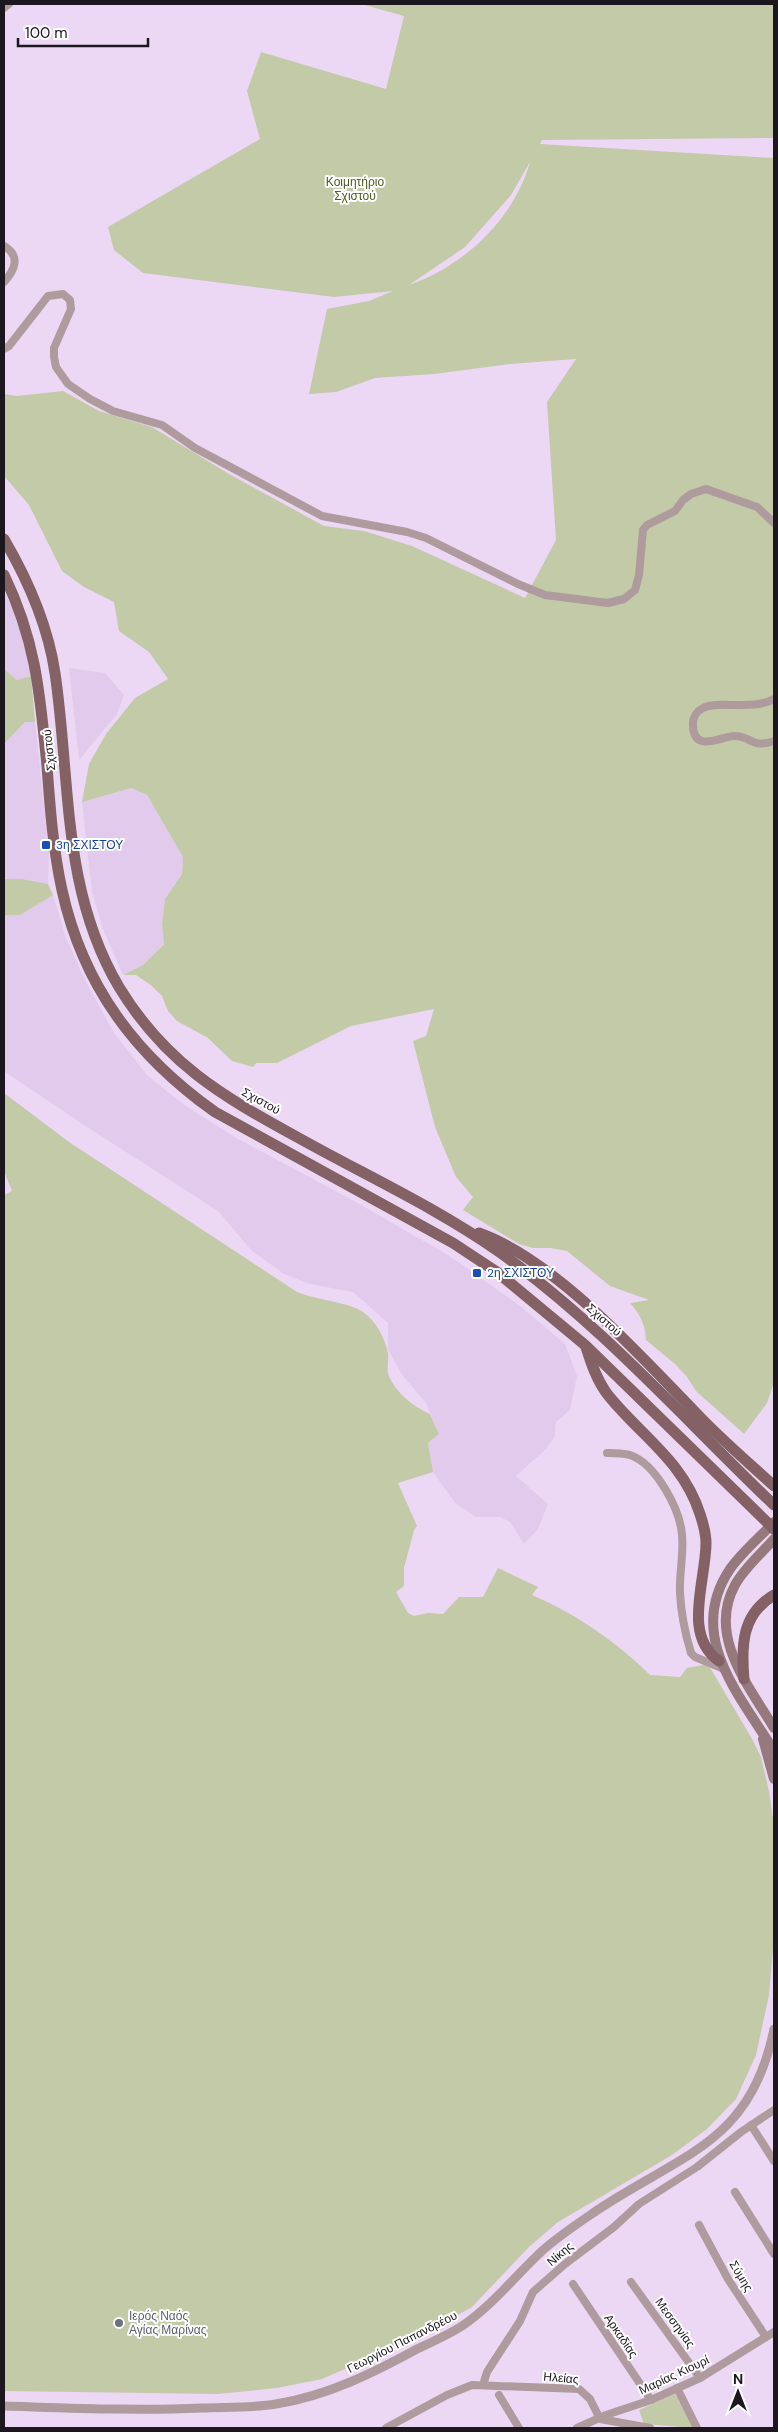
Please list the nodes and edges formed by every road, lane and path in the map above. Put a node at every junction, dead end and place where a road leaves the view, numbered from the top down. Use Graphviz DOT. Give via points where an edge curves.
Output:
graph roads {
  1 [pos="10,4"];
  2 [pos="4,8"];
  3 [pos="4,246"];
  4 [pos="4,282"];
  5 [pos="4,349"];
  6 [pos="774,523"];
  7 [pos="4,539"];
  8 [pos="4,575"];
  9 [pos="774,699"];
  10 [pos="774,741"];
  11 [pos="463,1228"];
  12 [pos="585,1345"];
  13 [pos="607,1453"];
  14 [pos="774,1486"];
  15 [pos="771,1501"];
  16 [pos="774,1522"];
  17 [pos="774,1529"];
  18 [pos="774,1539"];
  19 [pos="774,1596"];
  20 [pos="722,1665"];
  21 [pos="744,1679"];
  22 [pos="758,1724"];
  23 [pos="774,1728"];
  24 [pos="774,1751"];
  25 [pos="774,1779"];
  26 [pos="774,2029"];
  27 [pos="774,2110"];
  28 [pos="752,2126"];
  29 [pos="774,2161"];
  30 [pos="736,2192"];
  31 [pos="699,2225"];
  32 [pos="774,2254"];
  33 [pos="631,2282"];
  34 [pos="573,2284"];
  35 [pos="774,2332"];
  36 [pos="766,2337"];
  37 [pos="700,2378"];
  38 [pos="483,2385"];
  39 [pos="677,2388"];
  40 [pos="499,2395"];
  41 [pos="651,2400"];
  42 [pos="4,2406"];
  43 [pos="600,2419"];
  44 [pos="386,2428"];
  45 [pos="519,2428"];
  46 [pos="577,2428"];
  47 [pos="650,2428"];
  48 [pos="697,2428"];
  1 -- 2 [label="street"];
  3 -- 4 [label="street" via="16,261 13,272"];
  5 -- 6 [label="street" via="48,296 62,294 70,300 71,309 54,348 56,366 68,384 90,400 113,411 162,425 195,448 322,516 426,538 545,595 608,603 630,595 637,583 643,530 675,511 683,500 699,490 713,490 757,507"];
  7 -- 11 [label="main road, Σχιστού" via="30,589 52,656 70,830 84,907 104,959 136,1013 174,1057 225,1097"];
  8 -- 12 [label="main road, Σχιστού" via="22,616 38,677 53,831 67,912 88,968 121,1023 161,1070 215,1112 453,1243 510,1282"];
  9 -- 10 [label="street" via="758,704 708,706 697,712 693,725 698,737 708,743 734,736 758,745"];
  11 -- 14 [label="main road" via="509,1246 559,1282"];
  11 -- 15 [label="main road, Σχιστού" via="522,1268 578,1315"];
  12 -- 17 [label="main road, Σχιστού"];
  12 -- 20 [label="main road" via="608,1394 673,1463 696,1503 706,1542 700,1630 706,1650"];
  13 -- 20 [label="street" via="631,1456 646,1465 671,1500 680,1519 680,1591 691,1653"];
  16 -- 20 [label="main road" via="731,1568 720,1588 712,1627"];
  18 -- 21 [label="main road" via="741,1576 728,1601 728,1642"];
  19 -- 21 [label="main road" via="757,1609 746,1627 742,1648"];
  20 -- 22 [label="main road"];
  21 -- 23 [label="main road"];
  22 -- 24 [label="main road"];
  22 -- 25 [label="main road"];
  26 -- 42 [label="street, Γεωργίου Παπανδρέου" via="763,2072 753,2092 714,2139 562,2234 478,2314 397,2360 326,2392 276,2404 187,2409"];
  27 -- 28 [label="street, Νίκης"];
  28 -- 29 [label="street"];
  28 -- 38 [label="street, Νίκης" via="639,2204 532,2292 520,2321 487,2372"];
  30 -- 32 [label="street"];
  31 -- 36 [label="street, Σύμης" via="728,2279"];
  33 -- 37 [label="street, Μεσσηνίας"];
  34 -- 41 [label="street, Αρκαδίας"];
  35 -- 36 [label="street, Μαρίας Κιουρί"];
  36 -- 37 [label="street, Μαρίας Κιουρί"];
  37 -- 39 [label="street, Μαρίας Κιουρί"];
  38 -- 43 [label="street, Ηλείας" via="578,2389 590,2399"];
  38 -- 44 [label="street" via="463,2387"];
  39 -- 41 [label="street, Μαρίας Κιουρί"];
  39 -- 48 [label="street"];
  40 -- 45 [label="street"];
  41 -- 43 [label="street, Μαρίας Κιουρί"];
  43 -- 46 [label="street, Μαρίας Κιουρί"];
  43 -- 47 [label="street"];
}
